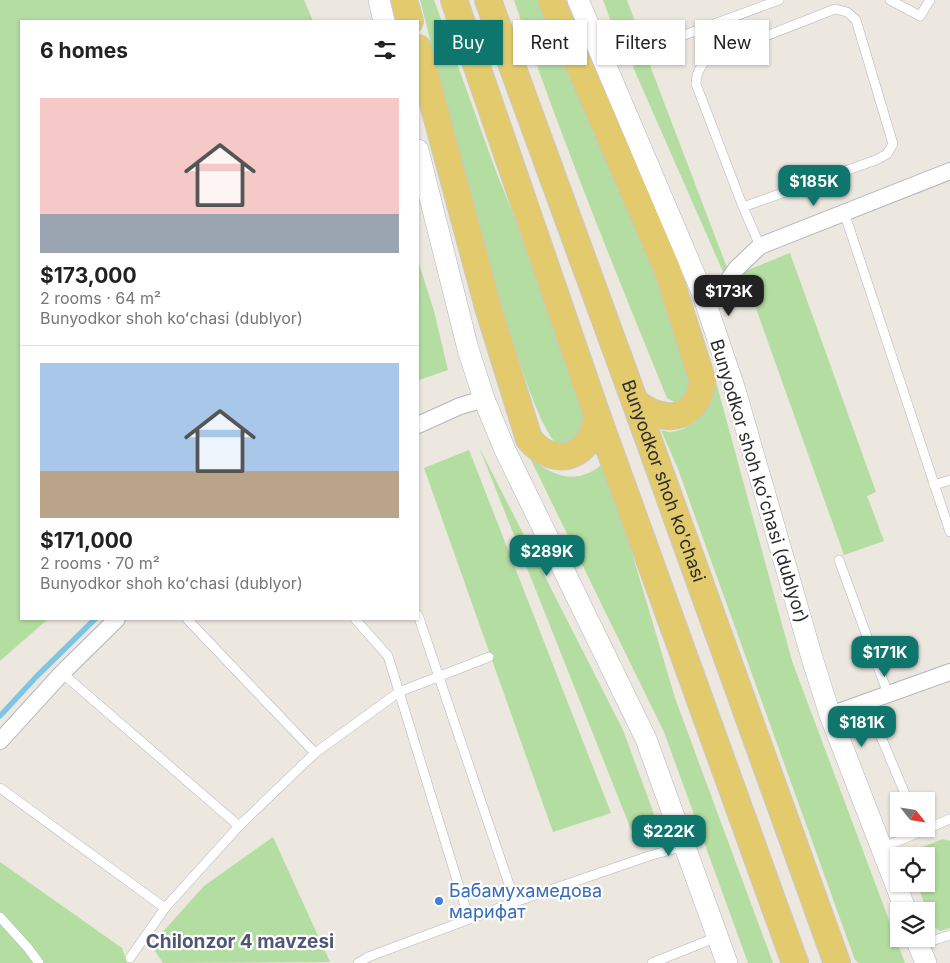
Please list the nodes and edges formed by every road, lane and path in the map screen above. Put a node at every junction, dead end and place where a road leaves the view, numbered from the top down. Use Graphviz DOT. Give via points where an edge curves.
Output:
graph roads {
  1 [pos="379,0"];
  2 [pos="404,0"];
  3 [pos="454,0"];
  4 [pos="488,0"];
  5 [pos="552,0"];
  6 [pos="578,0"];
  7 [pos="779,0"];
  8 [pos="890,0"];
  9 [pos="930,0"];
  10 [pos="384,20"];
  11 [pos="410,20"];
  12 [pos="685,35"];
  13 [pos="597,44"];
  14 [pos="419,52"];
  15 [pos="606,65"];
  16 [pos="419,154"];
  17 [pos="950,171"];
  18 [pos="743,207"];
  19 [pos="844,212"];
  20 [pos="760,246"];
  21 [pos="702,292"];
  22 [pos="484,399"];
  23 [pos="635,402"];
  24 [pos="597,415"];
  25 [pos="419,425"];
  26 [pos="950,480"];
  27 [pos="934,485"];
  28 [pos="950,532"];
  29 [pos="838,560"];
  30 [pos="419,618"];
  31 [pos="116,620"];
  32 [pos="188,620"];
  33 [pos="356,620"];
  34 [pos="489,657"];
  35 [pos="950,672"];
  36 [pos="62,673"];
  37 [pos="439,677"];
  38 [pos="399,692"];
  39 [pos="888,694"];
  40 [pos="830,714"];
  41 [pos="879,732"];
  42 [pos="0,741"];
  43 [pos="315,753"];
  44 [pos="0,788"];
  45 [pos="904,792"];
  46 [pos="950,819"];
  47 [pos="935,824"];
  48 [pos="239,826"];
  49 [pos="903,838"];
  50 [pos="685,846"];
  51 [pos="881,848"];
  52 [pos="515,902"];
  53 [pos="902,902"];
  54 [pos="165,908"];
  55 [pos="0,917"];
  56 [pos="469,919"];
  57 [pos="950,935"];
  58 [pos="718,937"];
  59 [pos="920,949"];
  60 [pos="676,953"];
  61 [pos="370,960"];
  62 [pos="129,961"];
  63 [pos="39,963"];
  64 [pos="358,963"];
  65 [pos="652,963"];
  66 [pos="679,963"];
  67 [pos="727,963"];
  68 [pos="795,963"];
  69 [pos="837,963"];
  1 -- 10 [label="street"];
  2 -- 11 [label="main road"];
  3 -- 24 [label="main road"];
  4 -- 23 [label="main road, Bunyodkor shoh ko'chasi"];
  5 -- 23 [label="main road" via="667,269 701,371 702,386 698,400 677,416 655,414"];
  6 -- 13 [label="street, Bunyodkor shoh koʻchasi (dublyor)"];
  7 -- 12 [label="lane"];
  8 -- 9 [label="lane" via="920,16"];
  14 -- 24 [label="main road" via="488,307 529,439 549,454 572,455 590,439"];
  15 -- 21 [label="street, Bunyodkor shoh koʻchasi (dublyor)"];
  16 -- 22 [label="street" via="468,349"];
  17 -- 19 [label="street"];
  18 -- 18 [label="lane" via="696,84 699,70 707,59 716,55 834,9 847,12 856,20 893,144 887,154 876,160"];
  18 -- 20 [label="lane"];
  19 -- 20 [label="street"];
  19 -- 27 [label="lane"];
  20 -- 21 [label="street" via="727,282"];
  21 -- 40 [label="street, Bunyodkor shoh koʻchasi (dublyor)" via="735,390"];
  22 -- 25 [label="street"];
  22 -- 50 [label="street" via="505,450 646,739"];
  23 -- 69 [label="main road, Bunyodkor shoh ko'chasi"];
  24 -- 68 [label="main road"];
  26 -- 27 [label="lane"];
  27 -- 28 [label="lane"];
  29 -- 39 [label="lane"];
  30 -- 37 [label="lane"];
  31 -- 36 [label="street"];
  32 -- 43 [label="lane"];
  33 -- 38 [label="lane" via="388,656"];
  34 -- 37 [label="lane"];
  35 -- 39 [label="street"];
  36 -- 42 [label="street"];
  36 -- 48 [label="lane"];
  37 -- 38 [label="lane"];
  37 -- 52 [label="lane"];
  38 -- 43 [label="lane"];
  38 -- 56 [label="lane"];
  39 -- 40 [label="street"];
  40 -- 51 [label="street, Bunyodkor shoh koʻchasi (dublyor)"];
  41 -- 45 [label="lane"];
  43 -- 48 [label="lane"];
  44 -- 54 [label="lane"];
  46 -- 47 [label="lane"];
  48 -- 54 [label="lane"];
  49 -- 51 [label="lane"];
  50 -- 52 [label="lane"];
  50 -- 58 [label="street"];
  51 -- 53 [label="street, Bunyodkor shoh koʻchasi (dublyor)"];
  52 -- 56 [label="lane"];
  54 -- 62 [label="lane"];
  55 -- 63 [label="lane"];
  56 -- 61 [label="lane"];
  57 -- 59 [label="lane"];
  58 -- 60 [label="lane"];
  58 -- 67 [label="street"];
  60 -- 65 [label="lane"];
  60 -- 66 [label="lane"];
  61 -- 64 [label="lane"];
}
